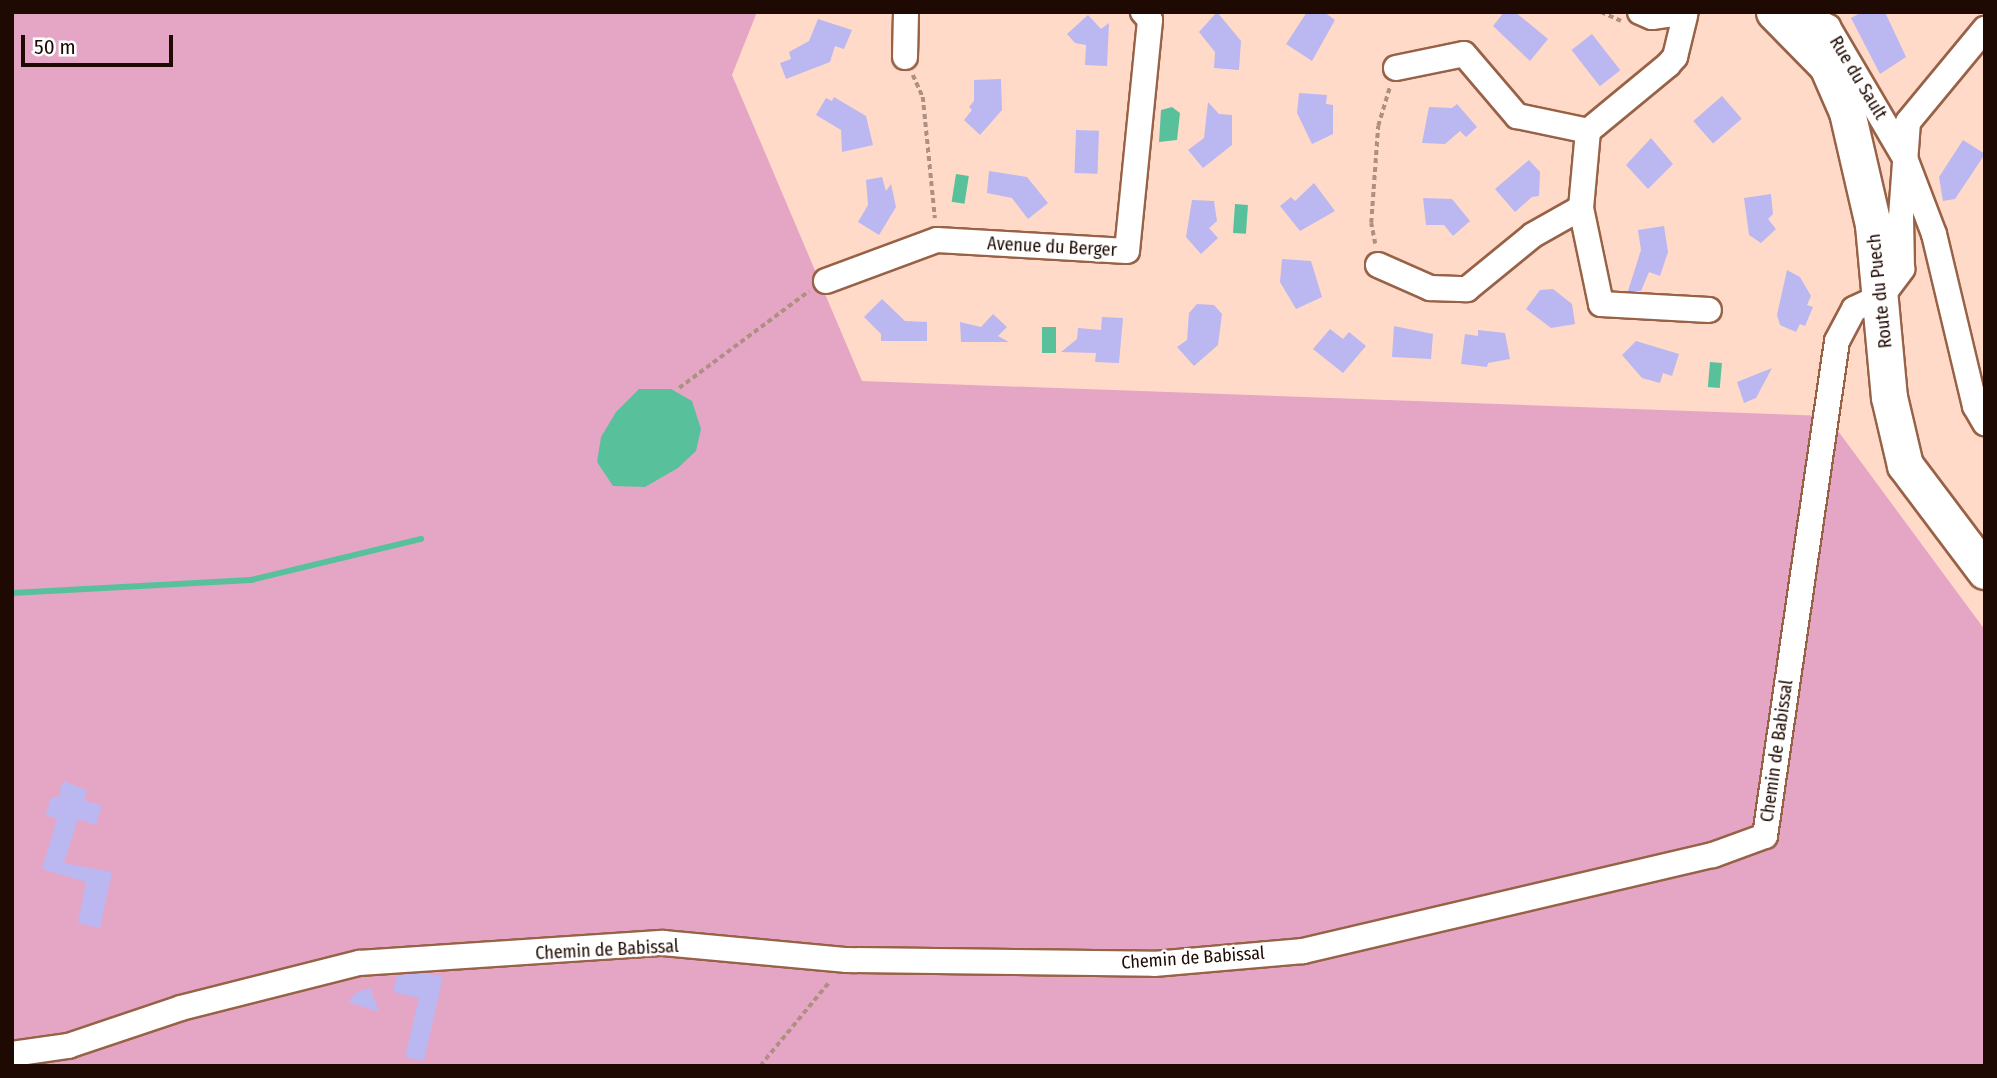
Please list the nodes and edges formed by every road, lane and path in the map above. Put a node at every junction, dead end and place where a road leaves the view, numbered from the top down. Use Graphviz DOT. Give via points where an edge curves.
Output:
graph roads {
  1 [pos="906,12"];
  2 [pos="1143,12"];
  3 [pos="1640,12"];
  4 [pos="1785,13"];
  5 [pos="1686,14"];
  6 [pos="1985,29"];
  7 [pos="905,57"];
  8 [pos="1396,68"];
  9 [pos="1588,131"];
  10 [pos="1905,158"];
  11 [pos="1581,208"];
  12 [pos="937,240"];
  13 [pos="1378,265"];
  14 [pos="826,281"];
  15 [pos="1882,296"];
  16 [pos="1709,310"];
  17 [pos="679,388"];
  18 [pos="1985,423"];
  19 [pos="1985,570"];
  20 [pos="847,960"];
  21 [pos="12,1054"];
  22 [pos="760,1066"];
  1 -- 7 [label="street"];
  2 -- 12 [label="street, Avenue du Berger" via="1150,20 1127,251"];
  3 -- 5 [label="street" via="1651,17"];
  4 -- 10 [label="street, Rue du Sault" via="1828,27"];
  4 -- 15 [label="street, Route du Puech" via="1826,66 1847,112 1873,225"];
  5 -- 9 [label="street" via="1675,57"];
  6 -- 10 [label="street" via="1908,122"];
  7 -- 12 [label="path" via="923,97"];
  8 -- 9 [label="street" via="1464,54 1517,116"];
  8 -- 13 [label="path" via="1378,126 1371,223"];
  9 -- 11 [label="street"];
  10 -- 15 [label="street" via="1902,269"];
  10 -- 18 [label="street, Rue du Sault" via="1934,234 1975,406"];
  11 -- 13 [label="street" via="1533,235 1466,289 1430,288"];
  11 -- 16 [label="street" via="1601,304"];
  12 -- 14 [label="street, Avenue du Berger"];
  14 -- 17 [label="path"];
  15 -- 19 [label="street, Route du Puech" via="1889,397 1905,465"];
  15 -- 20 [label="street, Chemin de Babissal" via="1854,309 1837,341 1765,836 1713,855 1303,951 1154,964"];
  20 -- 21 [label="street, Chemin de Babissal" via="663,943 359,963 181,1008 68,1046"];
  20 -- 22 [label="path"];
}
